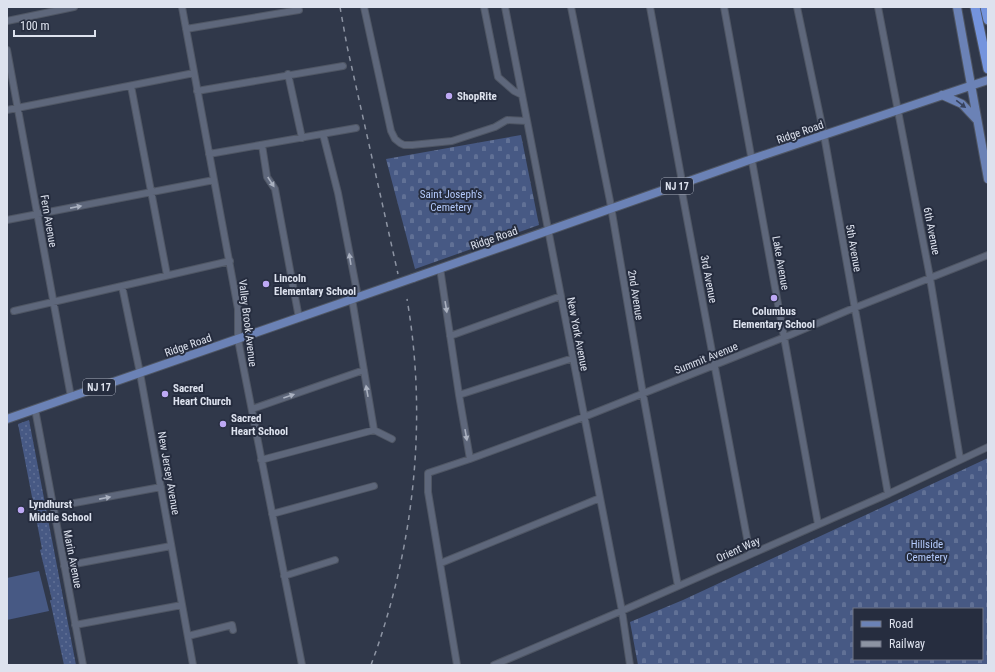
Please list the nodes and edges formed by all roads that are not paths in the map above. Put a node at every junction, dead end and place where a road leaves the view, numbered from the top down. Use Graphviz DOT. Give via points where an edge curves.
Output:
graph roads {
  1 [pos="74,7"];
  2 [pos="182,7"];
  3 [pos="364,7"];
  4 [pos="484,7"];
  5 [pos="505,7"];
  6 [pos="571,7"];
  7 [pos="650,7"];
  8 [pos="724,7"];
  9 [pos="797,7"];
  10 [pos="878,7"];
  11 [pos="957,7"];
  12 [pos="975,7"];
  13 [pos="985,7"];
  14 [pos="299,10"];
  15 [pos="988,20"];
  16 [pos="7,21"];
  17 [pos="186,29"];
  18 [pos="7,50"];
  19 [pos="343,66"];
  20 [pos="988,69"];
  21 [pos="194,73"];
  22 [pos="288,74"];
  23 [pos="988,80"];
  24 [pos="974,84"];
  25 [pos="131,86"];
  26 [pos="198,91"];
  27 [pos="522,95"];
  28 [pos="942,95"];
  29 [pos="18,108"];
  30 [pos="899,109"];
  31 [pos="7,110"];
  32 [pos="977,119"];
  33 [pos="527,121"];
  34 [pos="356,128"];
  35 [pos="323,134"];
  36 [pos="824,135"];
  37 [pos="302,138"];
  38 [pos="262,145"];
  39 [pos="209,154"];
  40 [pos="752,159"];
  41 [pos="988,179"];
  42 [pos="214,180"];
  43 [pos="682,184"];
  44 [pos="151,193"];
  45 [pos="612,209"];
  46 [pos="38,214"];
  47 [pos="7,220"];
  48 [pos="548,231"];
  49 [pos="988,255"];
  50 [pos="230,261"];
  51 [pos="440,268"];
  52 [pos="167,275"];
  53 [pos="930,277"];
  54 [pos="122,286"];
  55 [pos="561,296"];
  56 [pos="355,298"];
  57 [pos="54,302"];
  58 [pos="854,308"];
  59 [pos="14,311"];
  60 [pos="299,318"];
  61 [pos="450,336"];
  62 [pos="784,338"];
  63 [pos="238,339"];
  64 [pos="573,358"];
  65 [pos="715,365"];
  66 [pos="364,370"];
  67 [pos="140,373"];
  68 [pos="643,394"];
  69 [pos="459,395"];
  70 [pos="71,397"];
  71 [pos="35,409"];
  72 [pos="252,409"];
  73 [pos="584,417"];
  74 [pos="7,419"];
  75 [pos="374,430"];
  76 [pos="392,439"];
  77 [pos="988,447"];
  78 [pos="470,459"];
  79 [pos="960,459"];
  80 [pos="262,460"];
  81 [pos="374,486"];
  82 [pos="161,487"];
  83 [pos="888,494"];
  84 [pos="600,498"];
  85 [pos="53,507"];
  86 [pos="272,514"];
  87 [pos="818,524"];
  88 [pos="171,546"];
  89 [pos="750,554"];
  90 [pos="335,560"];
  91 [pos="441,563"];
  92 [pos="64,566"];
  93 [pos="284,576"];
  94 [pos="678,586"];
  95 [pos="182,605"];
  96 [pos="622,611"];
  97 [pos="75,625"];
  98 [pos="233,630"];
  99 [pos="188,636"];
  100 [pos="83,665"];
  101 [pos="193,665"];
  102 [pos="302,665"];
  103 [pos="457,665"];
  104 [pos="494,665"];
  105 [pos="630,665"];
  1 -- 16 [label="street"];
  2 -- 17 [label="street, Valley Brook Avenue"];
  3 -- 33 [label="street" via="390,131 400,143 408,145 452,141 495,127 507,120"];
  4 -- 27 [label="street" via="498,77"];
  5 -- 27 [label="street, New York Avenue"];
  6 -- 45 [label="street, 2nd Avenue"];
  7 -- 43 [label="street, 3rd Avenue"];
  8 -- 40 [label="street, Lake Avenue"];
  9 -- 36 [label="street, 5th Avenue"];
  10 -- 30 [label="street, 6th Avenue"];
  11 -- 24 [label="main road"];
  12 -- 20 [label="highway"];
  13 -- 15 [label="highway"];
  14 -- 17 [label="street"];
  17 -- 21 [label="street, Valley Brook Avenue"];
  18 -- 29 [label="street, Fern Avenue"];
  19 -- 22 [label="street"];
  21 -- 25 [label="street"];
  21 -- 26 [label="street, Valley Brook Avenue"];
  22 -- 26 [label="street"];
  22 -- 37 [label="street"];
  23 -- 24 [label="main road, Ridge Road"];
  24 -- 28 [label="main road, Ridge Road / NJ 17"];
  24 -- 32 [label="main road"];
  25 -- 29 [label="street"];
  25 -- 44 [label="street"];
  26 -- 39 [label="street, Valley Brook Avenue"];
  27 -- 33 [label="street, New York Avenue"];
  28 -- 30 [label="main road, Ridge Road / NJ 17"];
  28 -- 32 [label="main road, one-way" via="962,104"];
  29 -- 31 [label="street"];
  29 -- 46 [label="street, Fern Avenue"];
  30 -- 36 [label="main road, Ridge Road / NJ 17"];
  30 -- 53 [label="street, 6th Avenue"];
  32 -- 41 [label="main road"];
  33 -- 48 [label="street, New York Avenue"];
  34 -- 35 [label="street"];
  35 -- 37 [label="street"];
  56 -- 35 [label="street, one-way" via="338,193"];
  36 -- 40 [label="main road, Ridge Road / NJ 17"];
  36 -- 58 [label="street, 5th Avenue"];
  37 -- 38 [label="street"];
  38 -- 39 [label="street"];
  38 -- 60 [label="street, one-way" via="267,177 275,189"];
  39 -- 42 [label="street, Valley Brook Avenue"];
  40 -- 43 [label="main road, Ridge Road / NJ 17"];
  40 -- 62 [label="street, Lake Avenue"];
  42 -- 44 [label="street"];
  42 -- 50 [label="street, Valley Brook Avenue"];
  43 -- 45 [label="main road, Ridge Road / NJ 17"];
  43 -- 65 [label="street, 3rd Avenue"];
  46 -- 44 [label="street, one-way"];
  44 -- 52 [label="street"];
  45 -- 48 [label="main road, Ridge Road / NJ 17"];
  45 -- 68 [label="street, 2nd Avenue"];
  46 -- 47 [label="street"];
  46 -- 57 [label="street, Fern Avenue"];
  48 -- 51 [label="main road, Ridge Road / NJ 17"];
  48 -- 55 [label="street, New York Avenue"];
  49 -- 53 [label="street, Summit Avenue"];
  50 -- 52 [label="street"];
  50 -- 63 [label="street, Valley Brook Avenue" via="238,309"];
  51 -- 56 [label="main road, Ridge Road / NJ 17, bridge"];
  51 -- 61 [label="street, one-way"];
  52 -- 54 [label="street"];
  53 -- 58 [label="street, Summit Avenue"];
  53 -- 79 [label="street, 6th Avenue"];
  54 -- 57 [label="street"];
  54 -- 67 [label="street, New Jersey Avenue"];
  55 -- 61 [label="street"];
  55 -- 64 [label="street, New York Avenue"];
  56 -- 60 [label="main road, Ridge Road / NJ 17"];
  56 -- 66 [label="street"];
  57 -- 59 [label="street"];
  57 -- 70 [label="street, Fern Avenue"];
  58 -- 62 [label="street, Summit Avenue"];
  58 -- 83 [label="street, 5th Avenue"];
  60 -- 63 [label="main road, Ridge Road / NJ 17"];
  61 -- 69 [label="street"];
  62 -- 65 [label="street, Summit Avenue"];
  62 -- 87 [label="street, Lake Avenue"];
  63 -- 67 [label="main road, Ridge Road / NJ 17"];
  63 -- 72 [label="street, Valley Brook Avenue"];
  64 -- 69 [label="street"];
  64 -- 73 [label="street, New York Avenue"];
  65 -- 68 [label="street, Summit Avenue"];
  65 -- 89 [label="street, 3rd Avenue"];
  72 -- 66 [label="street, one-way"];
  75 -- 66 [label="street, one-way"];
  67 -- 70 [label="main road, Ridge Road / NJ 17"];
  67 -- 82 [label="street, New Jersey Avenue"];
  68 -- 73 [label="street, Summit Avenue"];
  68 -- 94 [label="street, 2nd Avenue"];
  69 -- 78 [label="street, one-way"];
  70 -- 71 [label="main road, Ridge Road / NJ 17"];
  71 -- 74 [label="main road, Ridge Road / NJ 17"];
  71 -- 85 [label="street, Marin Avenue"];
  72 -- 80 [label="street, Valley Brook Avenue"];
  73 -- 78 [label="street, Summit Avenue"];
  73 -- 84 [label="street, New York Avenue"];
  75 -- 76 [label="street"];
  75 -- 80 [label="street"];
  77 -- 79 [label="street, Orient Way"];
  78 -- 91 [label="street, Summit Avenue" via="428,473 428,492"];
  79 -- 83 [label="street, Orient Way"];
  80 -- 86 [label="street, Valley Brook Avenue"];
  81 -- 86 [label="street"];
  85 -- 82 [label="street, one-way"];
  82 -- 88 [label="street, New Jersey Avenue"];
  83 -- 87 [label="street, Orient Way"];
  84 -- 91 [label="street"];
  84 -- 96 [label="street, New York Avenue"];
  85 -- 92 [label="street, Marin Avenue"];
  86 -- 93 [label="street, Valley Brook Avenue"];
  87 -- 89 [label="street, Orient Way"];
  88 -- 92 [label="street"];
  88 -- 95 [label="street, New Jersey Avenue"];
  89 -- 94 [label="street, Orient Way"];
  90 -- 93 [label="street"];
  91 -- 103 [label="street"];
  92 -- 97 [label="street, Marin Avenue"];
  93 -- 102 [label="street, Valley Brook Avenue"];
  94 -- 96 [label="street, Orient Way"];
  95 -- 97 [label="street"];
  95 -- 99 [label="street, New Jersey Avenue"];
  96 -- 104 [label="street, Orient Way"];
  96 -- 105 [label="street, New York Avenue"];
  97 -- 100 [label="street, Marin Avenue"];
  98 -- 99 [label="street" via="232,626"];
  99 -- 101 [label="street, New Jersey Avenue"];
}
